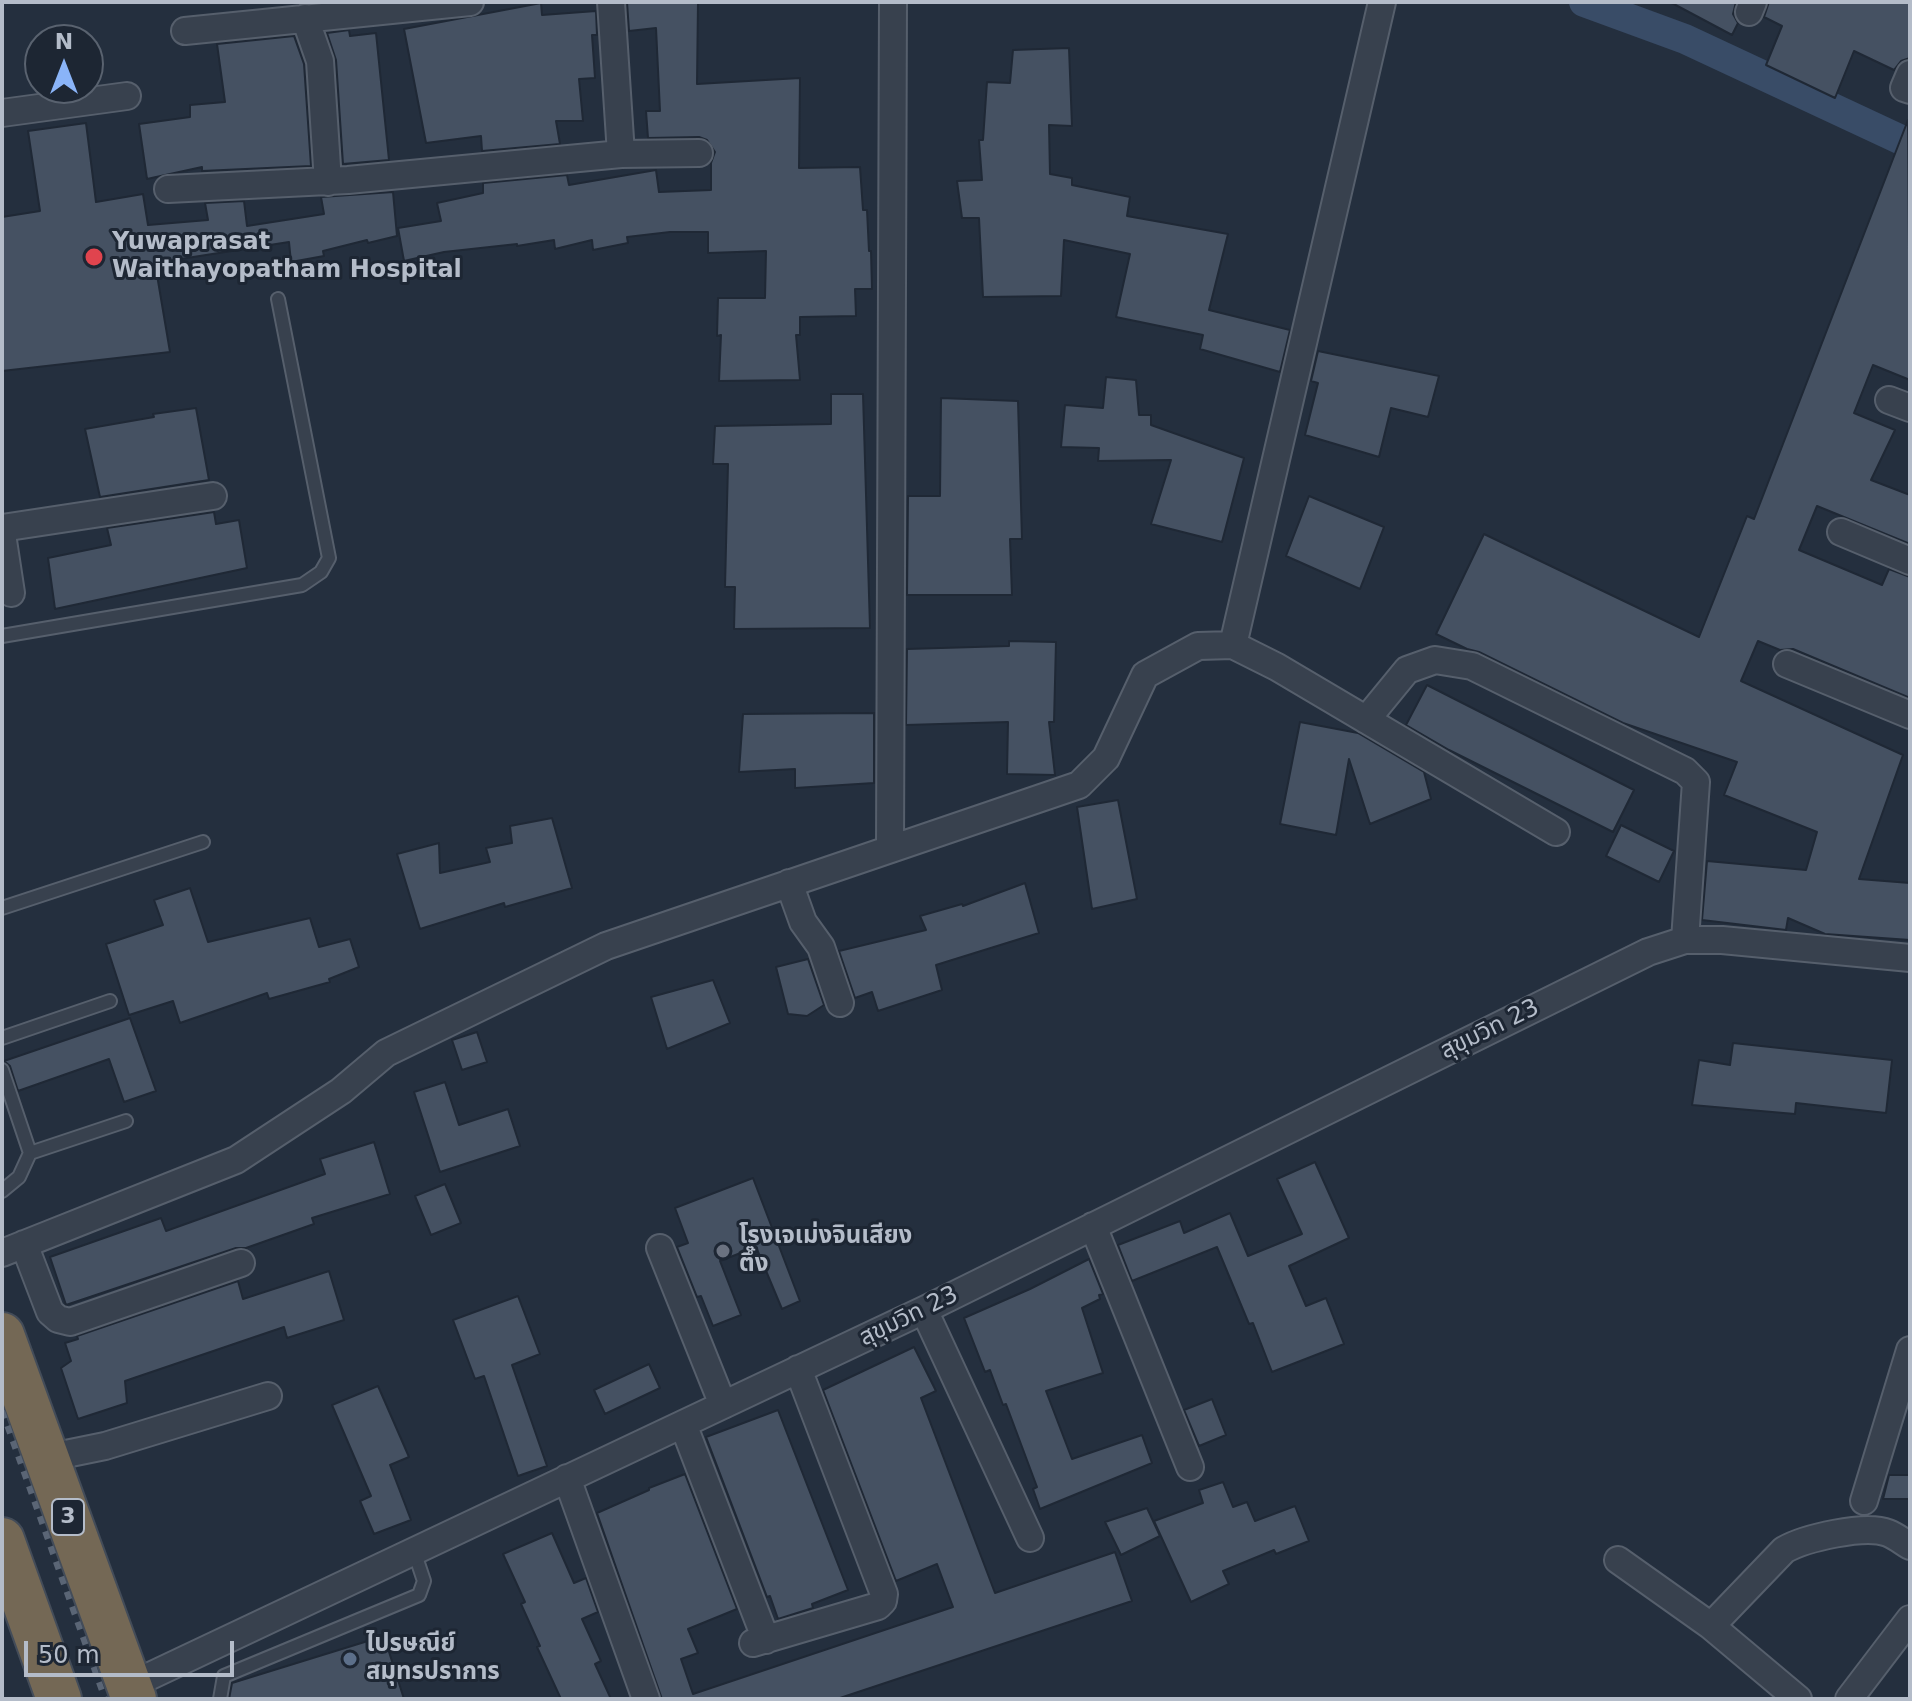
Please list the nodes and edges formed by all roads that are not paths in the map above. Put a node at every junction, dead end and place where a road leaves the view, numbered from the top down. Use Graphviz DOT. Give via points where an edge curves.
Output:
graph roads {
  1 [pos="470,2"];
  2 [pos="611,2"];
  3 [pos="893,2"];
  4 [pos="1382,2"];
  5 [pos="305,18"];
  6 [pos="185,31"];
  7 [pos="1910,74"];
  8 [pos="1910,90"];
  9 [pos="127,96"];
  10 [pos="2,113"];
  11 [pos="699,153"];
  12 [pos="621,154"];
  13 [pos="328,182"];
  14 [pos="168,189"];
  15 [pos="278,299"];
  16 [pos="213,496"];
  17 [pos="2,531"];
  18 [pos="1841,532"];
  19 [pos="1910,561"];
  20 [pos="11,593"];
  21 [pos="2,636"];
  22 [pos="1233,645"];
  23 [pos="1787,664"];
  24 [pos="1910,715"];
  25 [pos="1366,720"];
  26 [pos="1556,832"];
  27 [pos="203,842"];
  28 [pos="890,848"];
  29 [pos="789,883"];
  30 [pos="2,908"];
  31 [pos="1685,940"];
  32 [pos="1910,958"];
  33 [pos="110,1001"];
  34 [pos="840,1003"];
  35 [pos="2,1038"];
  36 [pos="2,1070"];
  37 [pos="126,1121"];
  38 [pos="30,1153"];
  39 [pos="2,1191"];
  40 [pos="1093,1226"];
  41 [pos="660,1248"];
  42 [pos="13,1249"];
  43 [pos="241,1263"];
  44 [pos="924,1310"];
  45 [pos="2,1335"];
  46 [pos="1910,1350"];
  47 [pos="798,1369"];
  48 [pos="268,1396"];
  49 [pos="723,1405"];
  50 [pos="683,1424"];
  51 [pos="46,1458"];
  52 [pos="1190,1467"];
  53 [pos="567,1478"];
  54 [pos="1864,1501"];
  55 [pos="1030,1538"];
  56 [pos="2,1540"];
  57 [pos="1910,1546"];
  58 [pos="414,1551"];
  59 [pos="1618,1560"];
  60 [pos="1910,1619"];
  61 [pos="1711,1626"];
  62 [pos="131,1692"];
  63 [pos="59,1699"];
  64 [pos="220,1699"];
  65 [pos="646,1699"];
  66 [pos="1798,1699"];
  67 [pos="1849,1699"];
  1 -- 5 [label="street"];
  2 -- 12 [label="street"];
  3 -- 28 [label="street"];
  4 -- 22 [label="street"];
  5 -- 6 [label="street"];
  5 -- 13 [label="street" via="320,61"];
  7 -- 8 [label="street" via="1904,88"];
  9 -- 10 [label="street"];
  11 -- 12 [label="street"];
  12 -- 13 [label="street"];
  13 -- 14 [label="street"];
  15 -- 21 [label="lane" via="329,558 321,572 302,585"];
  16 -- 17 [label="street"];
  17 -- 20 [label="street"];
  18 -- 19 [label="street"];
  22 -- 25 [label="street"];
  22 -- 28 [label="street" via="1198,646 1145,675 1106,758 1079,785"];
  23 -- 24 [label="street"];
  25 -- 26 [label="street"];
  25 -- 31 [label="street" via="1407,670 1435,660 1472,666 1685,771 1696,782"];
  27 -- 30 [label="lane"];
  28 -- 29 [label="street"];
  29 -- 34 [label="street" via="803,922 821,947"];
  29 -- 42 [label="street" via="606,946 386,1053 341,1091 236,1160"];
  31 -- 32 [label="street, สุขุมวิท 23"];
  31 -- 40 [label="street, สุขุมวิท 23" via="1648,952"];
  33 -- 35 [label="lane"];
  36 -- 38 [label="lane"];
  37 -- 38 [label="lane"];
  38 -- 39 [label="lane" via="19,1177"];
  40 -- 44 [label="street, สุขุมวิท 23"];
  40 -- 52 [label="street"];
  41 -- 49 [label="street"];
  42 -- 43 [label="street" via="50,1312 70,1322"];
  44 -- 47 [label="street, สุขุมวิท 23"];
  44 -- 55 [label="street"];
  45 -- 51 [label="highway, 3"];
  46 -- 54 [label="street"];
  47 -- 49 [label="street, สุขุมวิท 23"];
  47 -- 50 [label="street" via="884,1594 878,1606 759,1642"];
  48 -- 51 [label="street" via="105,1446"];
  49 -- 50 [label="street, สุขุมวิท 23"];
  50 -- 53 [label="street, สุขุมวิท 23"];
  51 -- 62 [label="highway, 3"];
  53 -- 58 [label="street, สุขุมวิท 23"];
  53 -- 65 [label="street"];
  56 -- 63 [label="highway"];
  57 -- 61 [label="street" via="1887,1532 1798,1542"];
  58 -- 62 [label="street, สุขุมวิท 23"];
  58 -- 64 [label="lane" via="424,1581 419,1595 224,1676"];
  59 -- 61 [label="street"];
  60 -- 67 [label="street"];
  61 -- 66 [label="street"];
}
